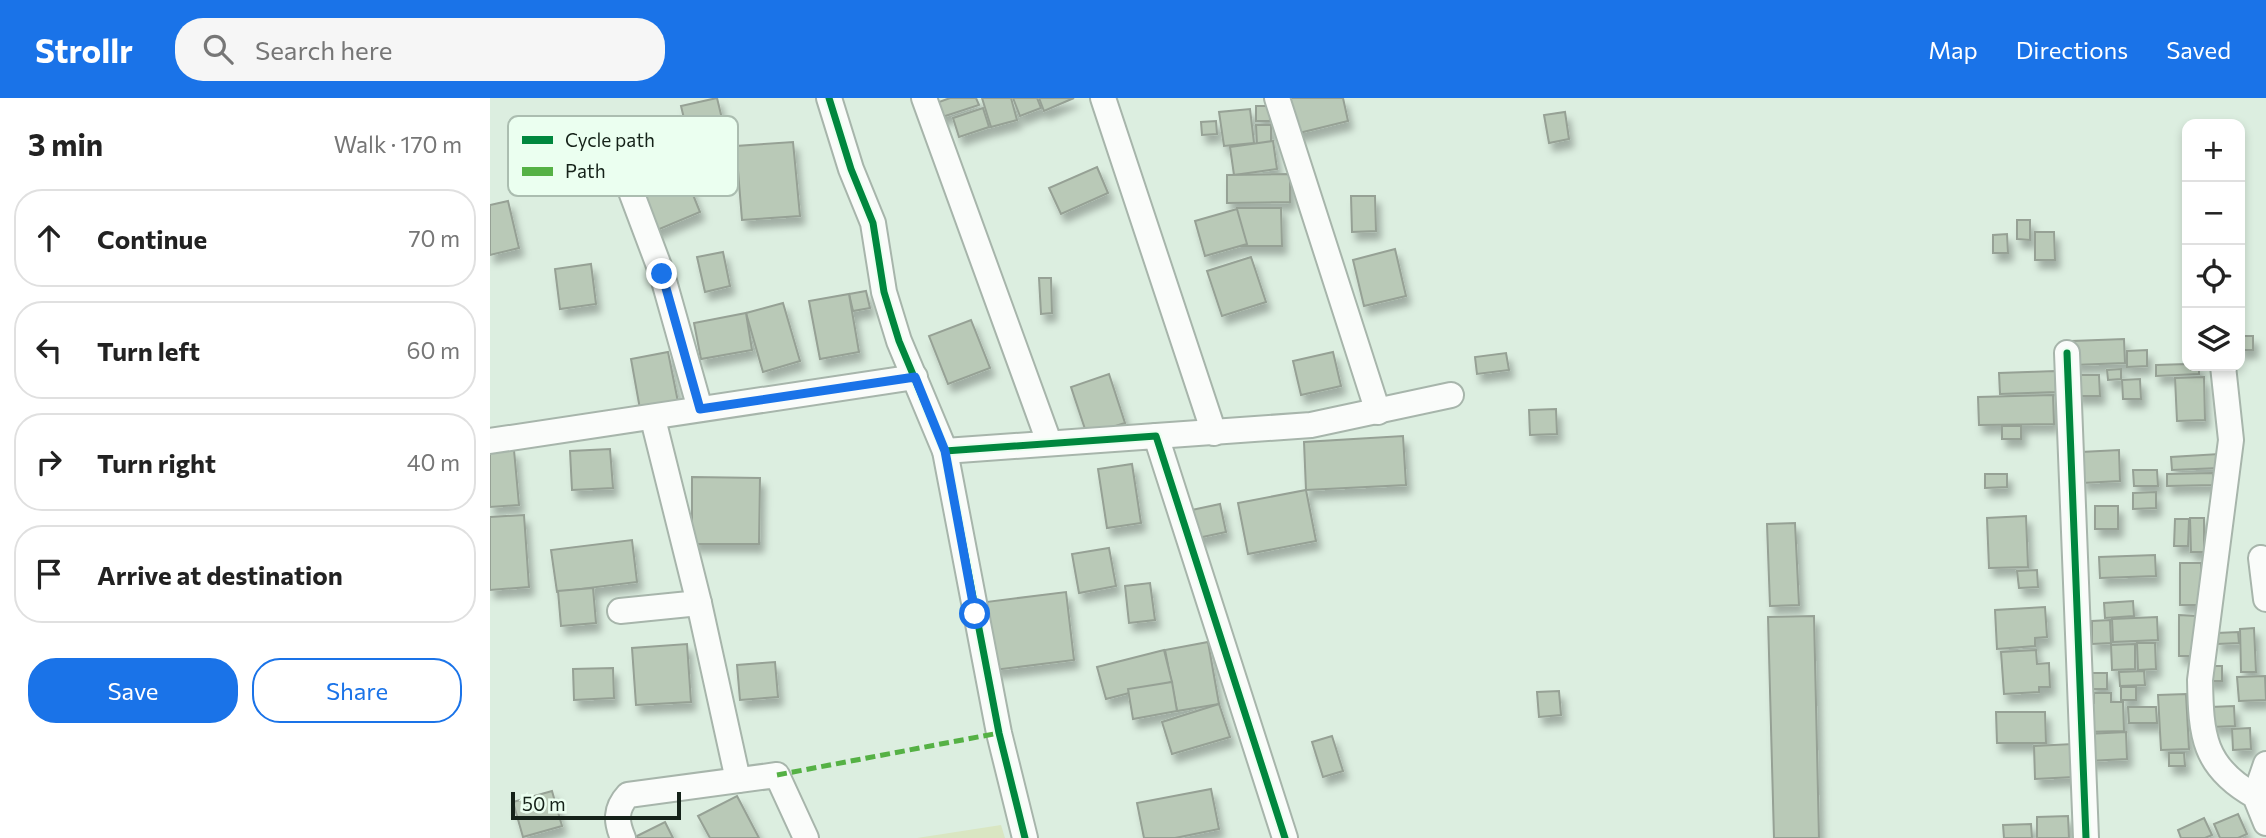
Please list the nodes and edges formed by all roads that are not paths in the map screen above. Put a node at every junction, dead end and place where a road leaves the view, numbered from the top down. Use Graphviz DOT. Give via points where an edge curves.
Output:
graph roads {
  1 [pos="829,98"];
  2 [pos="924,98"];
  3 [pos="1103,98"];
  4 [pos="1277,98"];
  5 [pos="633,196"];
  6 [pos="2067,353"];
  7 [pos="2223,371"];
  8 [pos="915,377"];
  9 [pos="1451,395"];
  10 [pos="700,409"];
  11 [pos="1378,412"];
  12 [pos="653,419"];
  13 [pos="1214,433"];
  14 [pos="1156,436"];
  15 [pos="490,442"];
  16 [pos="1049,442"];
  17 [pos="945,451"];
  18 [pos="2261,558"];
  19 [pos="2266,599"];
  20 [pos="699,603"];
  21 [pos="620,611"];
  22 [pos="2266,764"];
  23 [pos="738,780"];
  24 [pos="2255,796"];
  25 [pos="2266,823"];
  26 [pos="623,838"];
  27 [pos="806,838"];
  28 [pos="1025,838"];
  29 [pos="1285,838"];
  30 [pos="2086,838"];
  1 -- 8 [label="street" via="873,223 884,292"];
  2 -- 16 [label="street"];
  3 -- 13 [label="street"];
  4 -- 11 [label="street"];
  5 -- 10 [label="street" via="662,274"];
  6 -- 30 [label="street"];
  7 -- 24 [label="street" via="2231,440 2200,680 2201,711 2205,742 2215,764 2234,784"];
  8 -- 10 [label="street"];
  8 -- 17 [label="street"];
  9 -- 11 [label="street"];
  10 -- 12 [label="street"];
  11 -- 13 [label="street" via="1311,425"];
  12 -- 15 [label="street"];
  12 -- 20 [label="street"];
  13 -- 14 [label="street"];
  14 -- 16 [label="street"];
  14 -- 29 [label="street"];
  16 -- 17 [label="street"];
  17 -- 28 [label="street" via="1004,758"];
  18 -- 19 [label="street"];
  20 -- 21 [label="street"];
  20 -- 23 [label="street"];
  22 -- 24 [label="street"];
  23 -- 26 [label="street" via="628,795 617,818"];
  23 -- 27 [label="street" via="777,775"];
  24 -- 25 [label="street"];
}
